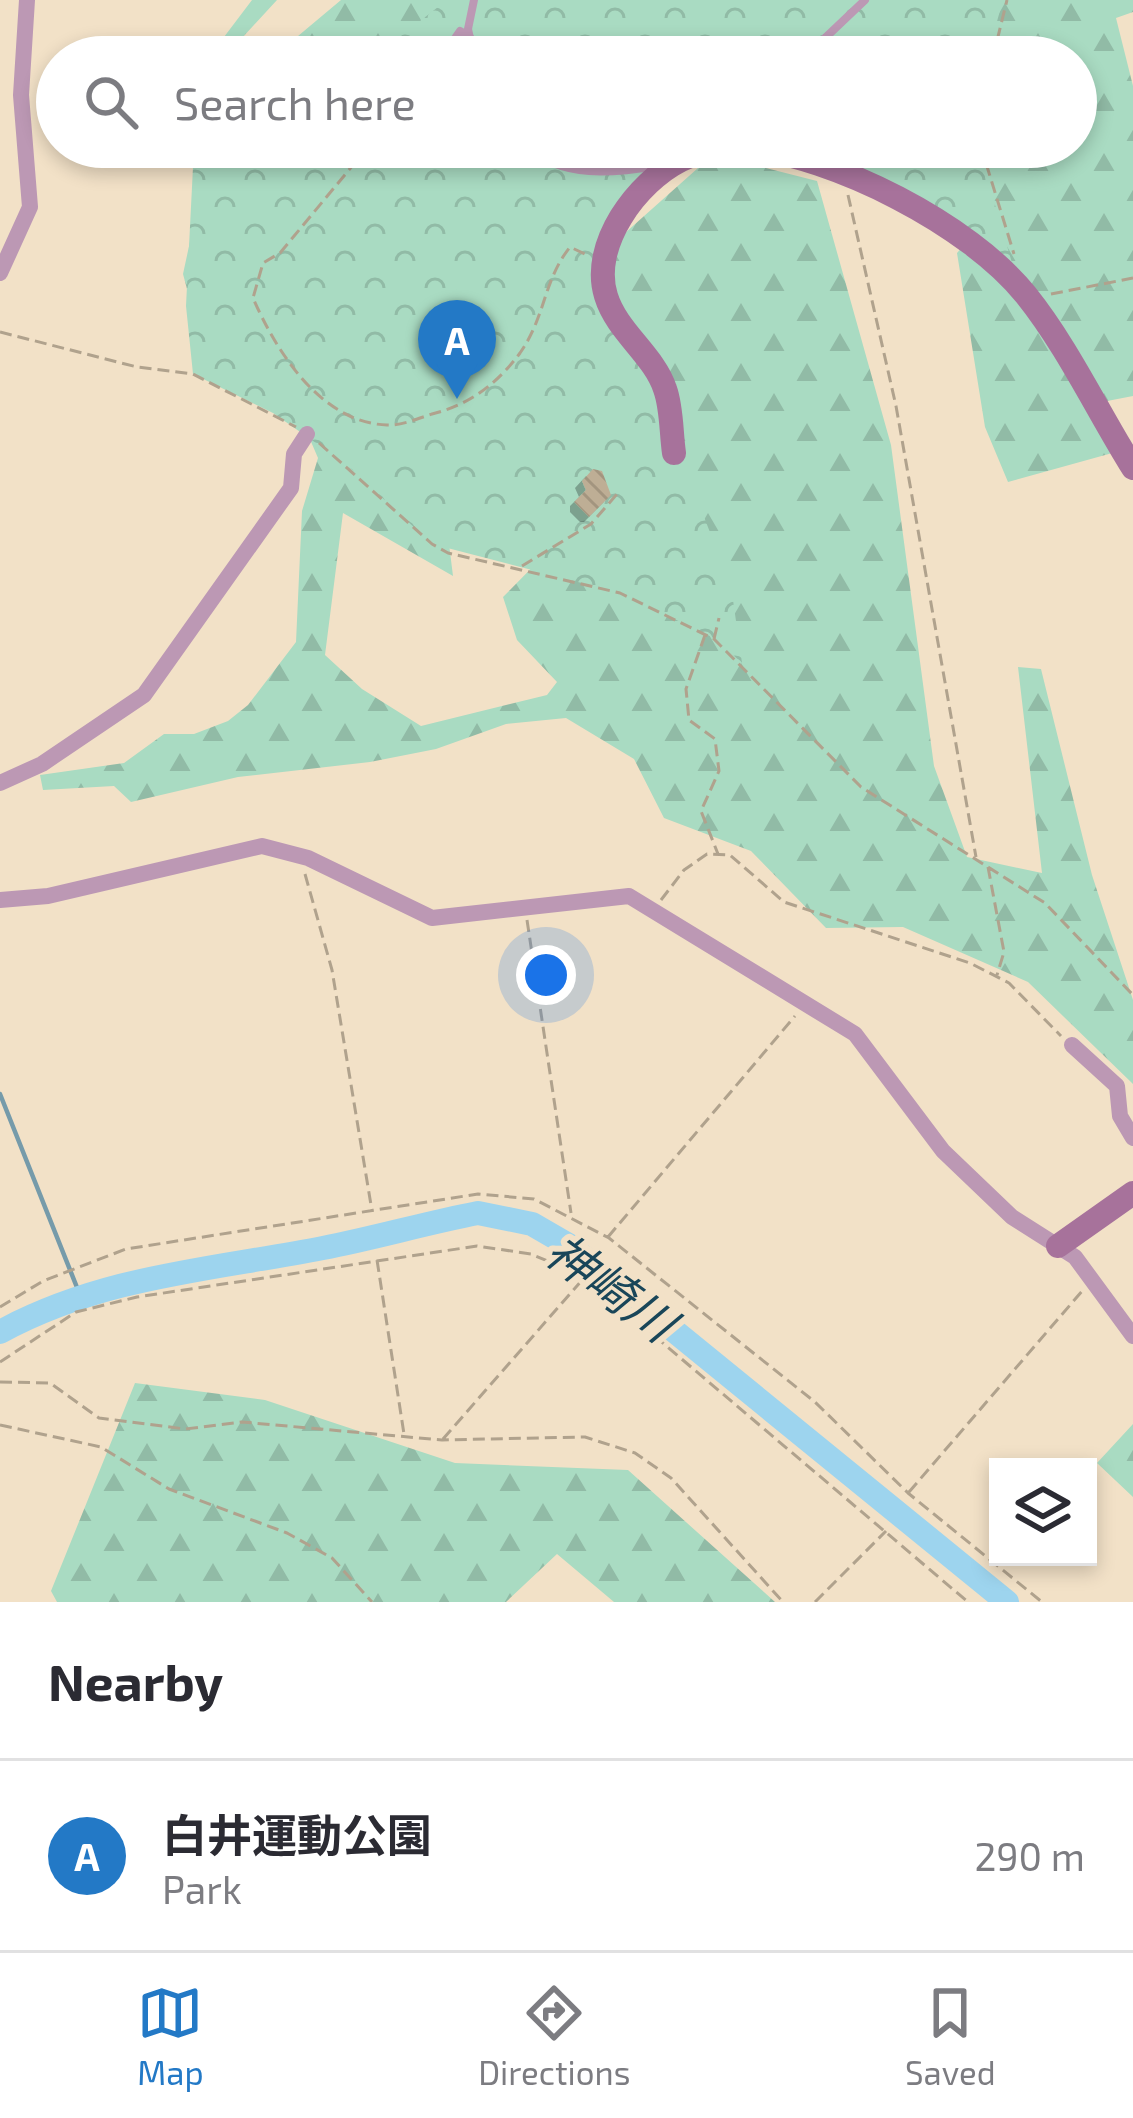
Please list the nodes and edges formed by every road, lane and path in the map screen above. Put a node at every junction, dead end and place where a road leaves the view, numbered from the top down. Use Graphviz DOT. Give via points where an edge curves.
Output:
graph roads {
  1 [pos="27,0"];
  2 [pos="474,0"];
  3 [pos="866,0"];
  4 [pos="1007,0"];
  5 [pos="470,36"];
  6 [pos="827,36"];
  7 [pos="998,36"];
  8 [pos="351,168"];
  9 [pos="573,168"];
  10 [pos="624,168"];
  11 [pos="670,168"];
  12 [pos="829,168"];
  13 [pos="988,168"];
  14 [pos="844,175"];
  15 [pos="1015,256"];
  16 [pos="593,259"];
  17 [pos="0,273"];
  18 [pos="1133,278"];
  19 [pos="1029,299"];
  20 [pos="0,332"];
  21 [pos="307,434"];
  22 [pos="674,453"];
  23 [pos="1133,468"];
  24 [pos="617,494"];
  25 [pos="520,566"];
  26 [pos="719,618"];
  27 [pos="705,634"];
  28 [pos="714,638"];
  29 [pos="0,783"];
  30 [pos="718,854"];
  31 [pos="976,859"];
  32 [pos="988,865"];
  33 [pos="304,871"];
  34 [pos="0,900"];
  35 [pos="525,906"];
  36 [pos="655,913"];
  37 [pos="997,977"];
  38 [pos="1133,995"];
  39 [pos="808,1000"];
  40 [pos="1072,1045"];
  41 [pos="1133,1138"];
  42 [pos="1133,1193"];
  43 [pos="372,1213"];
  44 [pos="572,1216"];
  45 [pos="609,1238"];
  46 [pos="1058,1246"];
  47 [pos="376,1258"];
  48 [pos="585,1277"];
  49 [pos="1094,1277"];
  50 [pos="0,1306"];
  51 [pos="1133,1336"];
  52 [pos="0,1362"];
  53 [pos="0,1382"];
  54 [pos="0,1425"];
  55 [pos="405,1436"];
  56 [pos="442,1440"];
  57 [pos="908,1493"];
  58 [pos="886,1531"];
  59 [pos="372,1602"];
  60 [pos="783,1602"];
  61 [pos="815,1602"];
  62 [pos="968,1602"];
  63 [pos="1042,1602"];
  1 -- 17 [label="street" via="21,95 30,207"];
  2 -- 5 [label="lane"];
  3 -- 6 [label="lane"];
  4 -- 7 [label="path"];
  8 -- 16 [label="path" via="263,263 253,298 301,379 342,411 387,425 467,406 519,354 546,308 549,274 569,247"];
  9 -- 10 [label="lane"];
  11 -- 22 [label="street" via="615,226 604,293 665,386"];
  12 -- 14 [label="street"];
  13 -- 15 [label="path"];
  14 -- 19 [label="street" via="955,232"];
  14 -- 31 [label="path" via="896,406"];
  18 -- 19 [label="path"];
  19 -- 23 [label="street"];
  20 -- 21 [label="path" via="193,374"];
  21 -- 25 [label="path" via="432,544"];
  21 -- 29 [label="street" via="294,454 291,488 144,695"];
  24 -- 25 [label="path" via="590,524"];
  25 -- 27 [label="path" via="620,592"];
  26 -- 28 [label="path"];
  27 -- 28 [label="path"];
  27 -- 30 [label="path" via="686,689 689,720 716,739 719,771 701,811"];
  28 -- 31 [label="path" via="861,787"];
  30 -- 36 [label="path" via="684,870"];
  30 -- 37 [label="path" via="743,862 784,902"];
  31 -- 32 [label="path"];
  32 -- 37 [label="path" via="1004,952"];
  32 -- 38 [label="path" via="1045,903"];
  33 -- 43 [label="path" via="332,970"];
  34 -- 35 [label="street" via="262,846 308,858 432,918"];
  35 -- 36 [label="street" via="611,895"];
  35 -- 44 [label="path"];
  36 -- 39 [label="street"];
  37 -- 40 [label="path"];
  39 -- 45 [label="path"];
  39 -- 46 [label="street" via="855,1034 978,1188"];
  40 -- 41 [label="street" via="1117,1086"];
  42 -- 46 [label="street"];
  43 -- 44 [label="path" via="478,1194 534,1199"];
  43 -- 50 [label="path" via="126,1250"];
  44 -- 45 [label="path"];
  45 -- 57 [label="path" via="815,1402"];
  46 -- 49 [label="street"];
  47 -- 48 [label="path" via="477,1246 531,1254"];
  47 -- 52 [label="path" via="76,1312"];
  47 -- 55 [label="path"];
  48 -- 56 [label="path"];
  48 -- 58 [label="path"];
  49 -- 51 [label="street"];
  49 -- 57 [label="path"];
  53 -- 55 [label="path" via="50,1383 99,1418 185,1430 242,1422"];
  54 -- 59 [label="path" via="101,1447 169,1489 287,1533 332,1558"];
  55 -- 56 [label="path"];
  56 -- 60 [label="path" via="585,1437 635,1454 671,1478"];
  57 -- 63 [label="path"];
  58 -- 61 [label="path"];
  58 -- 62 [label="path"];
}
